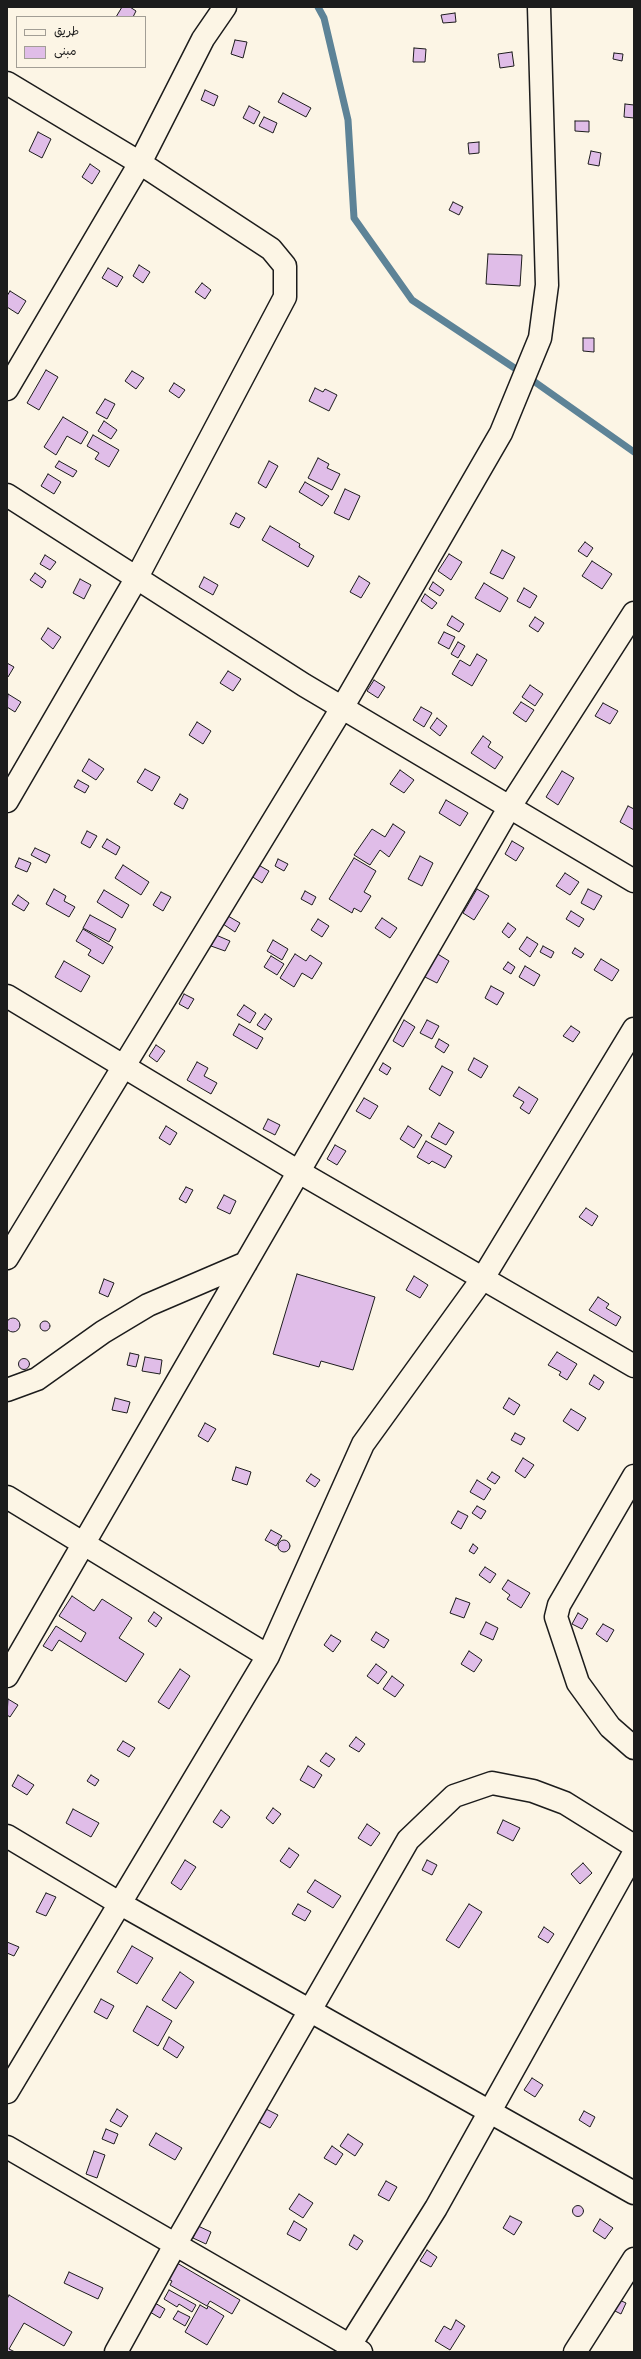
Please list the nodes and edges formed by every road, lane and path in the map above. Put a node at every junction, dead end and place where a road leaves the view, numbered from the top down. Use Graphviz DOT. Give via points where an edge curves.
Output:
graph roads {
  1 [pos="225,7"];
  2 [pos="539,7"];
  3 [pos="7,84"];
  4 [pos="140,163"];
  5 [pos="7,389"];
  6 [pos="7,495"];
  7 [pos="136,579"];
  8 [pos="634,613"];
  9 [pos="342,708"];
  10 [pos="7,801"];
  11 [pos="510,808"];
  12 [pos="634,881"];
  13 [pos="7,996"];
  14 [pos="634,1029"];
  15 [pos="125,1066"];
  16 [pos="299,1172"];
  17 [pos="7,1258"];
  18 [pos="246,1263"];
  19 [pos="483,1278"];
  20 [pos="634,1366"];
  21 [pos="7,1390"];
  22 [pos="634,1476"];
  23 [pos="7,1497"];
  24 [pos="84,1543"];
  25 [pos="268,1656"];
  26 [pos="7,1676"];
  27 [pos="634,1748"];
  28 [pos="7,1836"];
  29 [pos="634,1846"];
  30 [pos="634,1852"];
  31 [pos="119,1903"];
  32 [pos="310,2010"];
  33 [pos="7,2092"];
  34 [pos="490,2112"];
  35 [pos="7,2147"];
  36 [pos="634,2193"];
  37 [pos="175,2245"];
  38 [pos="634,2259"];
  39 [pos="356,2349"];
  40 [pos="116,2352"];
  41 [pos="575,2352"];
  1 -- 4 [label="street" via="203,39"];
  2 -- 9 [label="street" via="546,285 540,338 501,433"];
  3 -- 4 [label="street"];
  4 -- 5 [label="street"];
  4 -- 7 [label="street" via="272,249 284,266 285,297"];
  6 -- 7 [label="street"];
  7 -- 9 [label="street"];
  7 -- 10 [label="street"];
  8 -- 11 [label="street"];
  9 -- 11 [label="street"];
  9 -- 15 [label="street"];
  11 -- 12 [label="street"];
  11 -- 16 [label="street"];
  13 -- 15 [label="street"];
  14 -- 19 [label="street"];
  15 -- 16 [label="street"];
  15 -- 17 [label="street"];
  16 -- 18 [label="street"];
  16 -- 19 [label="street"];
  18 -- 21 [label="street" via="148,1305 103,1332 37,1379"];
  18 -- 24 [label="street"];
  19 -- 20 [label="street"];
  19 -- 25 [label="street" via="363,1444"];
  22 -- 27 [label="street" via="559,1605 556,1617 578,1683 610,1726"];
  23 -- 24 [label="street"];
  24 -- 25 [label="street"];
  24 -- 26 [label="street"];
  25 -- 31 [label="street"];
  28 -- 31 [label="street"];
  29 -- 32 [label="street" via="565,1803 533,1791 492,1783 454,1796 408,1840"];
  30 -- 34 [label="street"];
  31 -- 32 [label="street"];
  31 -- 33 [label="street"];
  32 -- 34 [label="street"];
  32 -- 37 [label="street"];
  34 -- 36 [label="street"];
  34 -- 39 [label="street"];
  35 -- 37 [label="street"];
  37 -- 39 [label="street"];
  37 -- 40 [label="street"];
  38 -- 41 [label="street"];
}
